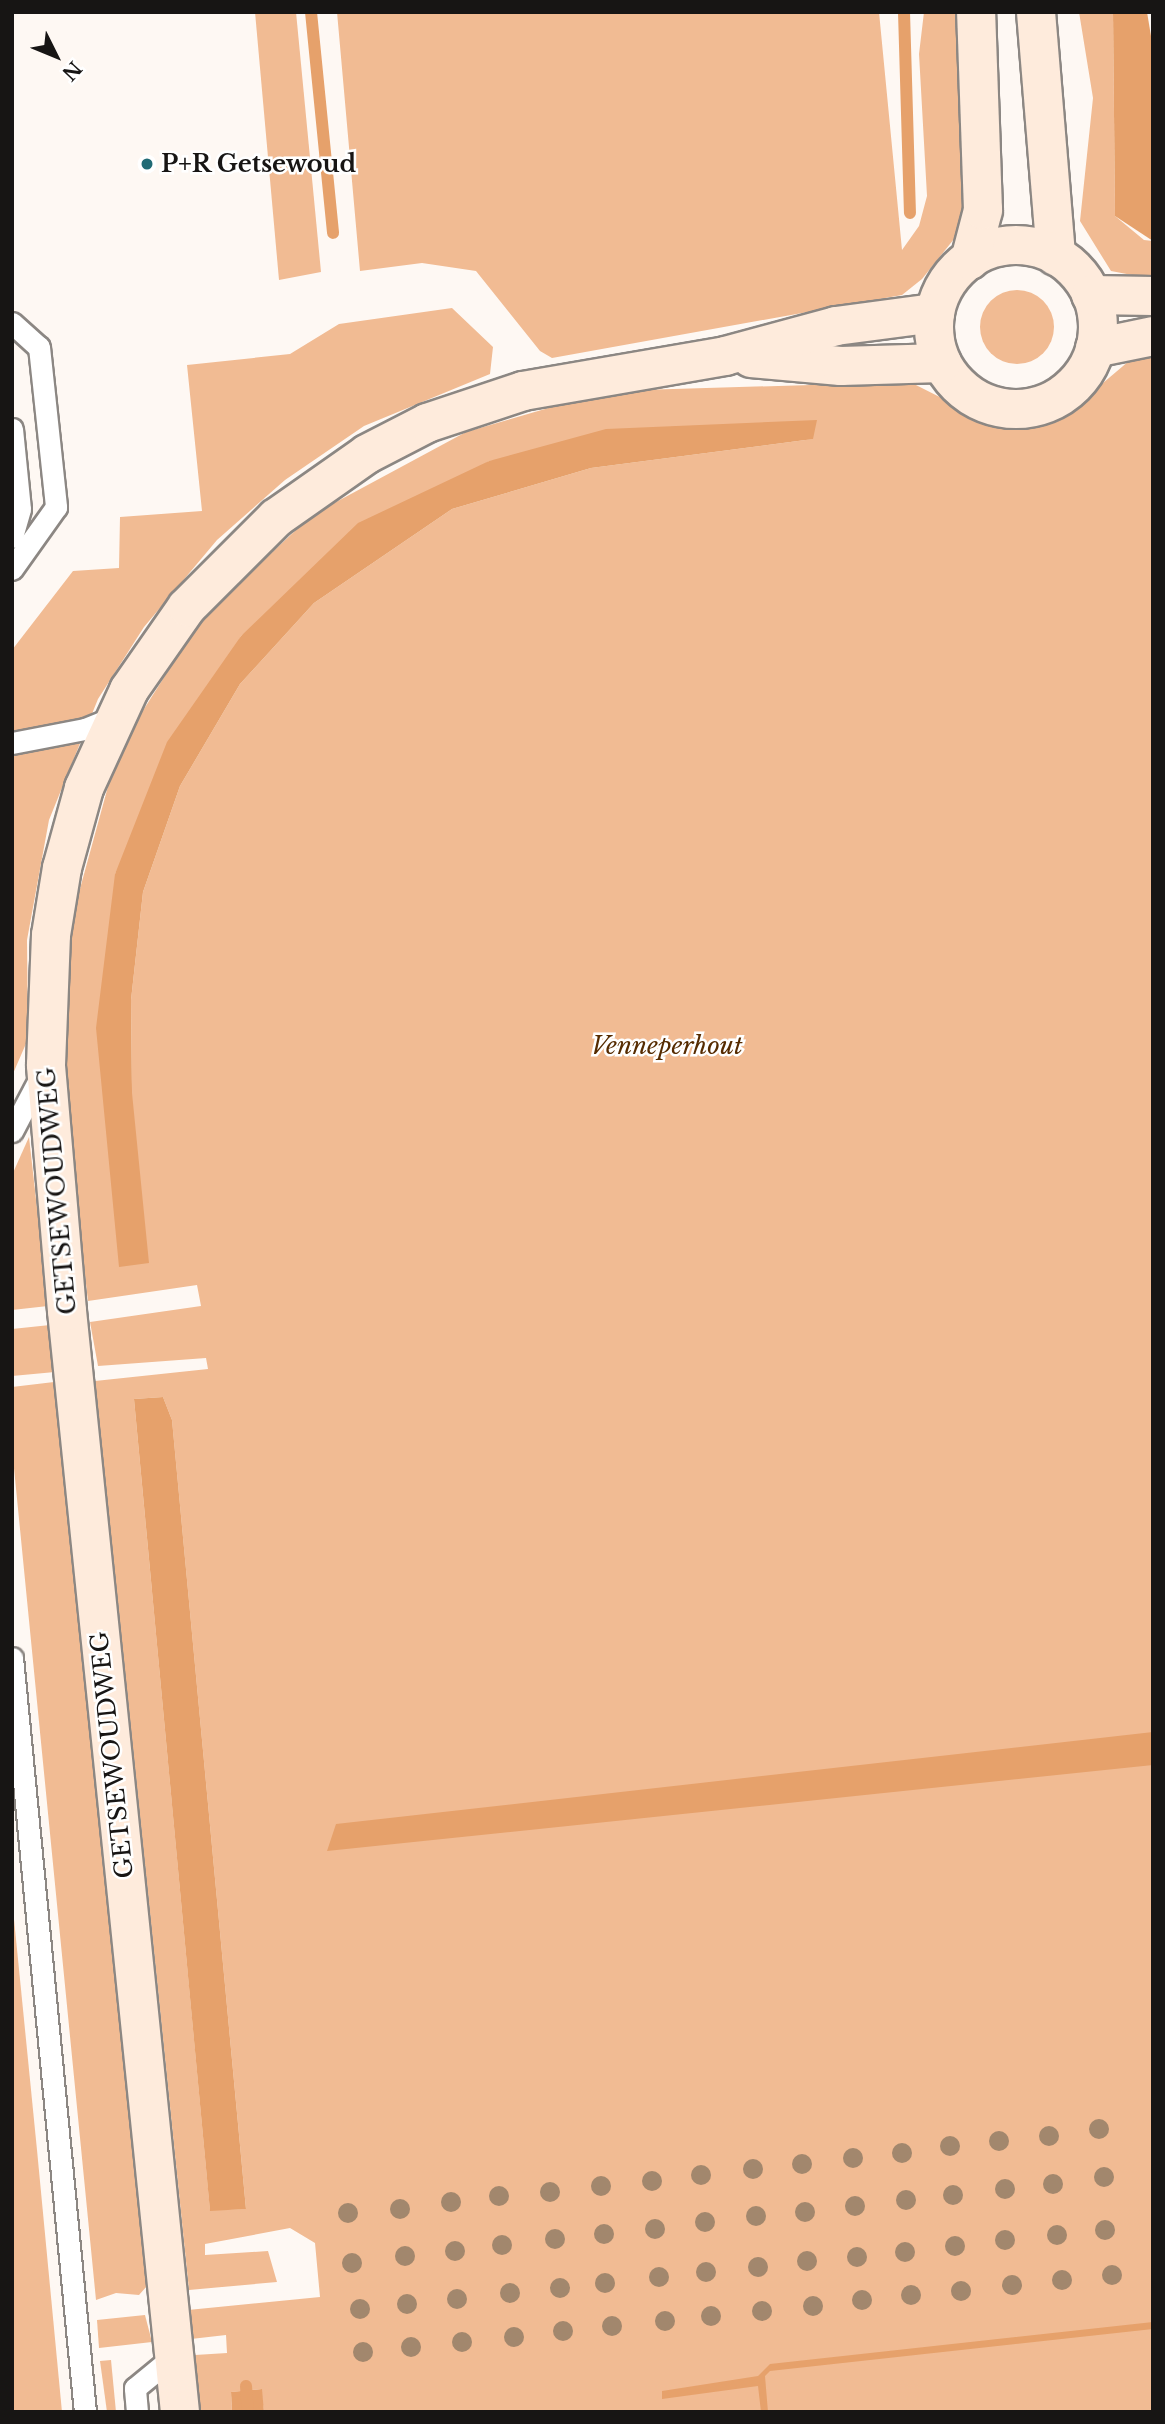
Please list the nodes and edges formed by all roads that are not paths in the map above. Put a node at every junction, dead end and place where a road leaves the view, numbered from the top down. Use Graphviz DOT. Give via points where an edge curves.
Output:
graph roads {
  1 [pos="976,12"];
  2 [pos="1036,12"];
  3 [pos="1056,256"];
  4 [pos="970,260"];
  5 [pos="1091,295"];
  6 [pos="1153,296"];
  7 [pos="935,313"];
  8 [pos="12,323"];
  9 [pos="1153,336"];
  10 [pos="1095,348"];
  11 [pos="724,356"];
  12 [pos="942,363"];
  13 [pos="12,429"];
  14 [pos="12,537"];
  15 [pos="12,569"];
  16 [pos="115,717"];
  17 [pos="12,743"];
  18 [pos="46,1065"];
  19 [pos="12,1131"];
  20 [pos="12,1658"];
  21 [pos="174,2356"];
  22 [pos="85,2412"];
  23 [pos="137,2412"];
  24 [pos="180,2412"];
  1 -- 4 [label="main road" via="982,210"];
  2 -- 3 [label="main road"];
  3 -- 4 [label="main road" via="1011,246"];
  3 -- 5 [label="main road" via="1074,270"];
  4 -- 7 [label="main road" via="946,284"];
  5 -- 6 [label="main road"];
  5 -- 10 [label="main road" via="1098,325"];
  7 -- 11 [label="main road, GETSEWOUDWEG" via="836,326"];
  7 -- 12 [label="main road"];
  8 -- 15 [label="lane" via="39,347 56,507"];
  9 -- 10 [label="main road"];
  10 -- 12 [label="main road" via="1086,369 1066,392 1046,404 1019,409 972,397"];
  11 -- 12 [label="main road, GETSEWOUDWEG" via="841,366"];
  11 -- 16 [label="main road, GETSEWOUDWEG" via="523,391 427,423 367,454 303,495 207,584 156,648"];
  13 -- 14 [label="lane" via="20,509"];
  16 -- 17 [label="lane" via="85,729"];
  16 -- 18 [label="main road, GETSEWOUDWEG" via="85,788 62,868 48,963"];
  18 -- 19 [label="lane"];
  18 -- 21 [label="main road, GETSEWOUDWEG"];
  20 -- 22 [label="lane"];
  21 -- 23 [label="lane" via="135,2388"];
  21 -- 24 [label="main road, GETSEWOUDWEG"];
}
